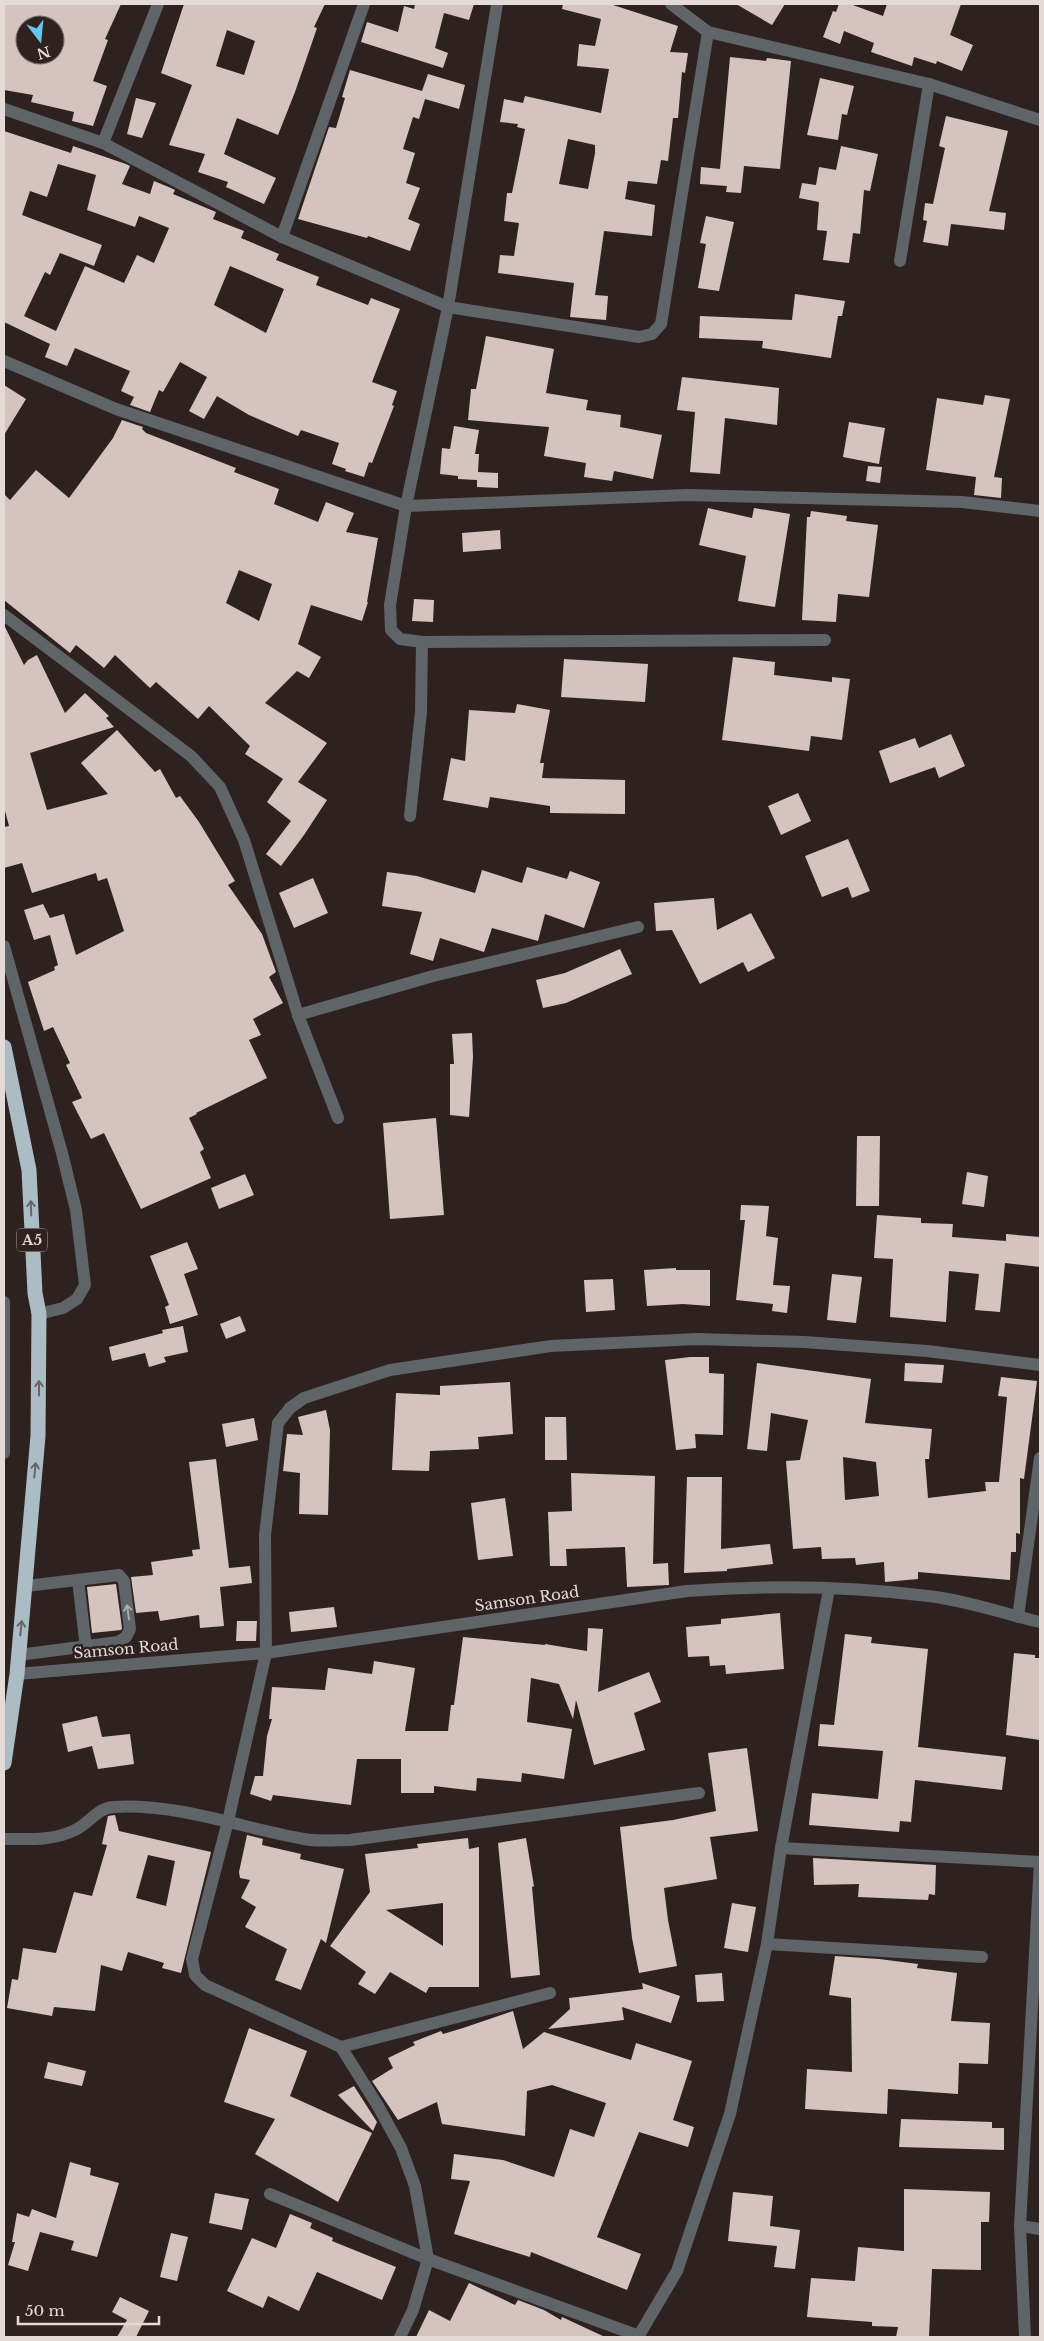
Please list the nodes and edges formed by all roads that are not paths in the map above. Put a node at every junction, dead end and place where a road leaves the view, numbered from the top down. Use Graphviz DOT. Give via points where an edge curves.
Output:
graph roads {
  1 [pos="158,4"];
  2 [pos="364,4"];
  3 [pos="497,4"];
  4 [pos="671,4"];
  5 [pos="708,32"];
  6 [pos="929,84"];
  7 [pos="4,109"];
  8 [pos="1040,120"];
  9 [pos="103,143"];
  10 [pos="282,237"];
  11 [pos="900,261"];
  12 [pos="448,307"];
  13 [pos="4,361"];
  14 [pos="406,506"];
  15 [pos="1040,511"];
  16 [pos="4,615"];
  17 [pos="825,640"];
  18 [pos="422,642"];
  19 [pos="410,816"];
  20 [pos="638,927"];
  21 [pos="4,946"];
  22 [pos="298,1015"];
  23 [pos="4,1047"];
  24 [pos="338,1118"];
  25 [pos="4,1302"];
  26 [pos="39,1314"];
  27 [pos="1040,1365"];
  28 [pos="5,1433"];
  29 [pos="4,1453"];
  30 [pos="1040,1458"];
  31 [pos="78,1580"];
  32 [pos="26,1586"];
  33 [pos="829,1589"];
  34 [pos="1018,1617"];
  35 [pos="1040,1622"];
  36 [pos="86,1648"];
  37 [pos="266,1654"];
  38 [pos="19,1655"];
  39 [pos="17,1674"];
  40 [pos="4,1763"];
  41 [pos="699,1793"];
  42 [pos="228,1821"];
  43 [pos="4,1839"];
  44 [pos="781,1848"];
  45 [pos="1040,1862"];
  46 [pos="767,1944"];
  47 [pos="982,1957"];
  48 [pos="550,1993"];
  49 [pos="341,2047"];
  50 [pos="270,2194"];
  51 [pos="1020,2226"];
  52 [pos="1040,2229"];
  53 [pos="428,2258"];
  54 [pos="639,2336"];
  55 [pos="400,2337"];
  56 [pos="1025,2337"];
  1 -- 9 [label="street"];
  2 -- 10 [label="street"];
  3 -- 12 [label="street"];
  4 -- 5 [label="street"];
  5 -- 6 [label="street"];
  5 -- 12 [label="street" via="661,324 652,334 639,337"];
  6 -- 8 [label="street"];
  6 -- 11 [label="street"];
  7 -- 9 [label="street"];
  9 -- 10 [label="street"];
  10 -- 12 [label="street"];
  12 -- 14 [label="street"];
  13 -- 14 [label="street" via="116,409"];
  14 -- 15 [label="street" via="688,495 962,502"];
  14 -- 18 [label="street" via="390,605 391,630 400,639"];
  16 -- 22 [label="street" via="191,756 220,787 244,840"];
  17 -- 18 [label="street"];
  18 -- 19 [label="street" via="421,712"];
  20 -- 22 [label="street" via="433,976"];
  21 -- 26 [label="street" via="76,1210 85,1285 77,1299 63,1308"];
  22 -- 24 [label="street"];
  26 -- 23 [label="highway, A5, one-way" via="35,1293 29,1170"];
  25 -- 28 [label="street"];
  32 -- 26 [label="highway, A5, one-way" via="38,1436"];
  27 -- 37 [label="street" via="927,1351 697,1338 551,1346 390,1370 304,1398 278,1423 265,1535"];
  28 -- 29 [label="street"];
  30 -- 34 [label="street"];
  31 -- 32 [label="street"];
  31 -- 36 [label="street"];
  36 -- 31 [label="street, one-way" via="118,1642 130,1629 124,1581 119,1574"];
  38 -- 32 [label="highway, A5, one-way"];
  33 -- 34 [label="street, Samson Road" via="930,1596"];
  33 -- 37 [label="street, Samson Road" via="765,1587 688,1592"];
  33 -- 44 [label="street"];
  34 -- 35 [label="street, Samson Road"];
  36 -- 38 [label="street"];
  37 -- 39 [label="street, Samson Road"];
  37 -- 42 [label="street"];
  38 -- 39 [label="highway, A5"];
  39 -- 40 [label="highway, A5"];
  41 -- 42 [label="street" via="350,1840 306,1840"];
  42 -- 43 [label="street" via="112,1807 102,1810 76,1830 63,1834"];
  42 -- 49 [label="street" via="192,1959 195,1975 205,1985"];
  44 -- 45 [label="street"];
  44 -- 46 [label="street"];
  45 -- 51 [label="street"];
  46 -- 47 [label="street"];
  46 -- 54 [label="street" via="730,2114 714,2167 677,2271"];
  48 -- 49 [label="street"];
  49 -- 53 [label="street" via="401,2148 415,2186"];
  50 -- 53 [label="street"];
  51 -- 52 [label="street"];
  51 -- 56 [label="street"];
  53 -- 54 [label="street"];
  53 -- 55 [label="street" via="413,2310"];
}
